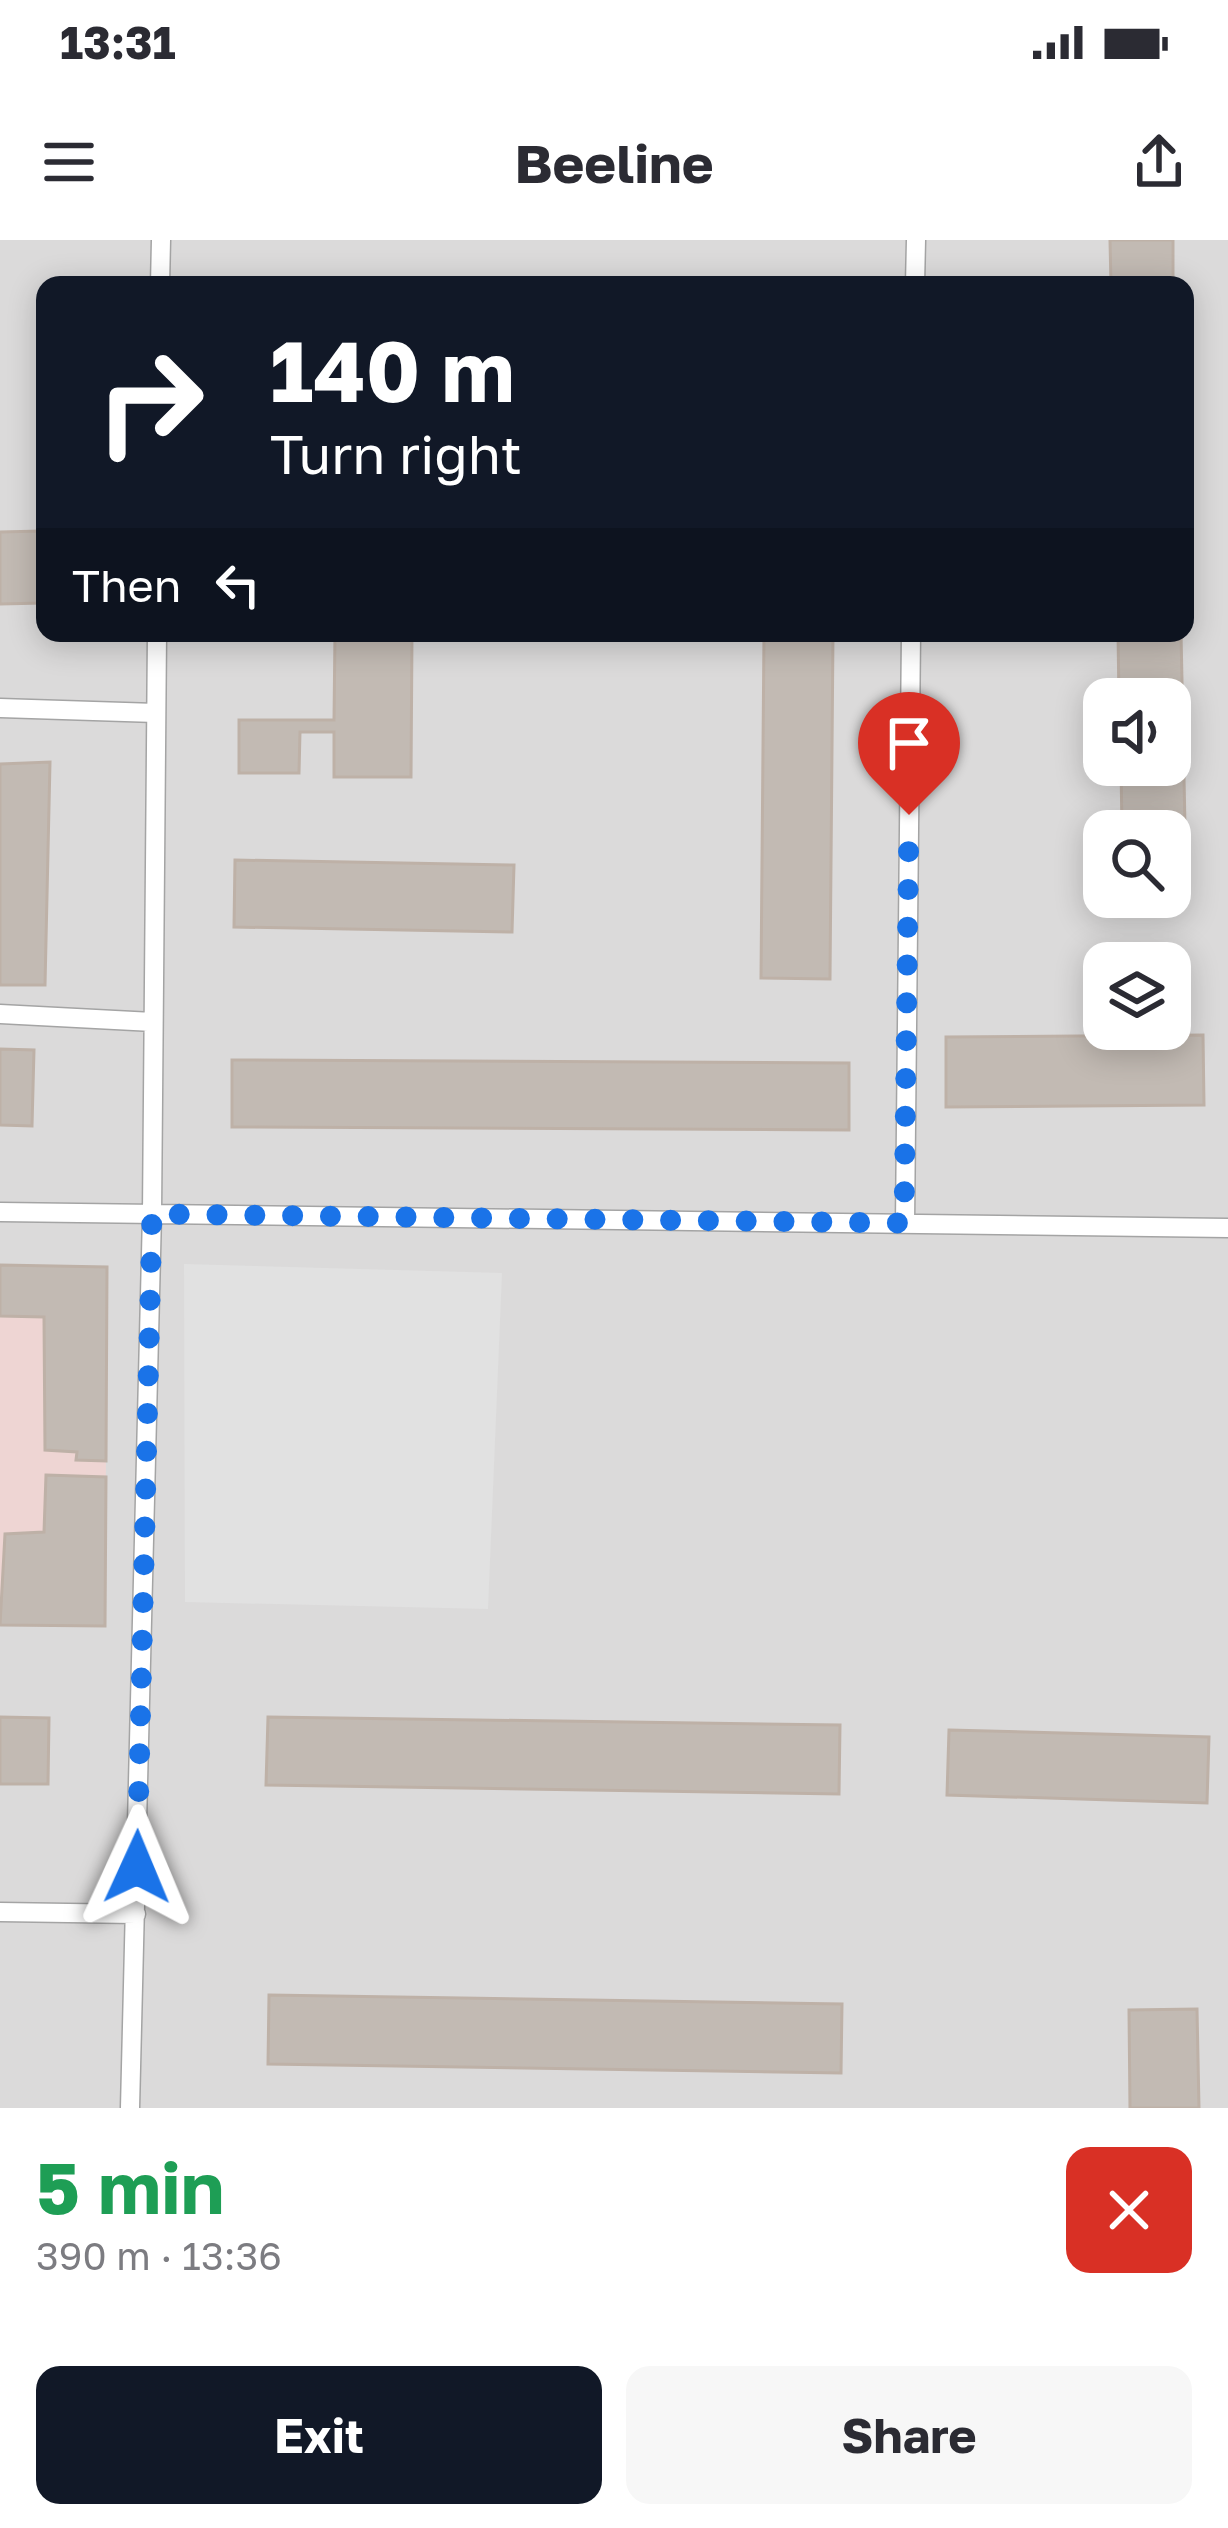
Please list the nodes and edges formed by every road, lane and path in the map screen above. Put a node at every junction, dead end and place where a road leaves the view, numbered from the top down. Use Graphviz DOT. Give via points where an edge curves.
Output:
graph roads {
  1 [pos="160,240"];
  2 [pos="916,240"];
  3 [pos="160,276"];
  4 [pos="916,276"];
  5 [pos="157,642"];
  6 [pos="911,642"];
  7 [pos="0,708"];
  8 [pos="156,713"];
  9 [pos="0,1014"];
  10 [pos="153,1022"];
  11 [pos="0,1212"];
  12 [pos="152,1214"];
  13 [pos="904,1223"];
  14 [pos="1228,1228"];
  15 [pos="0,1912"];
  16 [pos="136,1914"];
  17 [pos="130,2108"];
  1 -- 3 [label="lane"];
  2 -- 4 [label="lane"];
  5 -- 8 [label="lane"];
  6 -- 13 [label="lane"];
  7 -- 8 [label="lane"];
  8 -- 10 [label="lane"];
  9 -- 10 [label="lane"];
  10 -- 12 [label="lane"];
  11 -- 12 [label="lane"];
  12 -- 13 [label="lane"];
  12 -- 16 [label="lane"];
  13 -- 14 [label="lane"];
  15 -- 16 [label="lane"];
  16 -- 17 [label="lane"];
}
